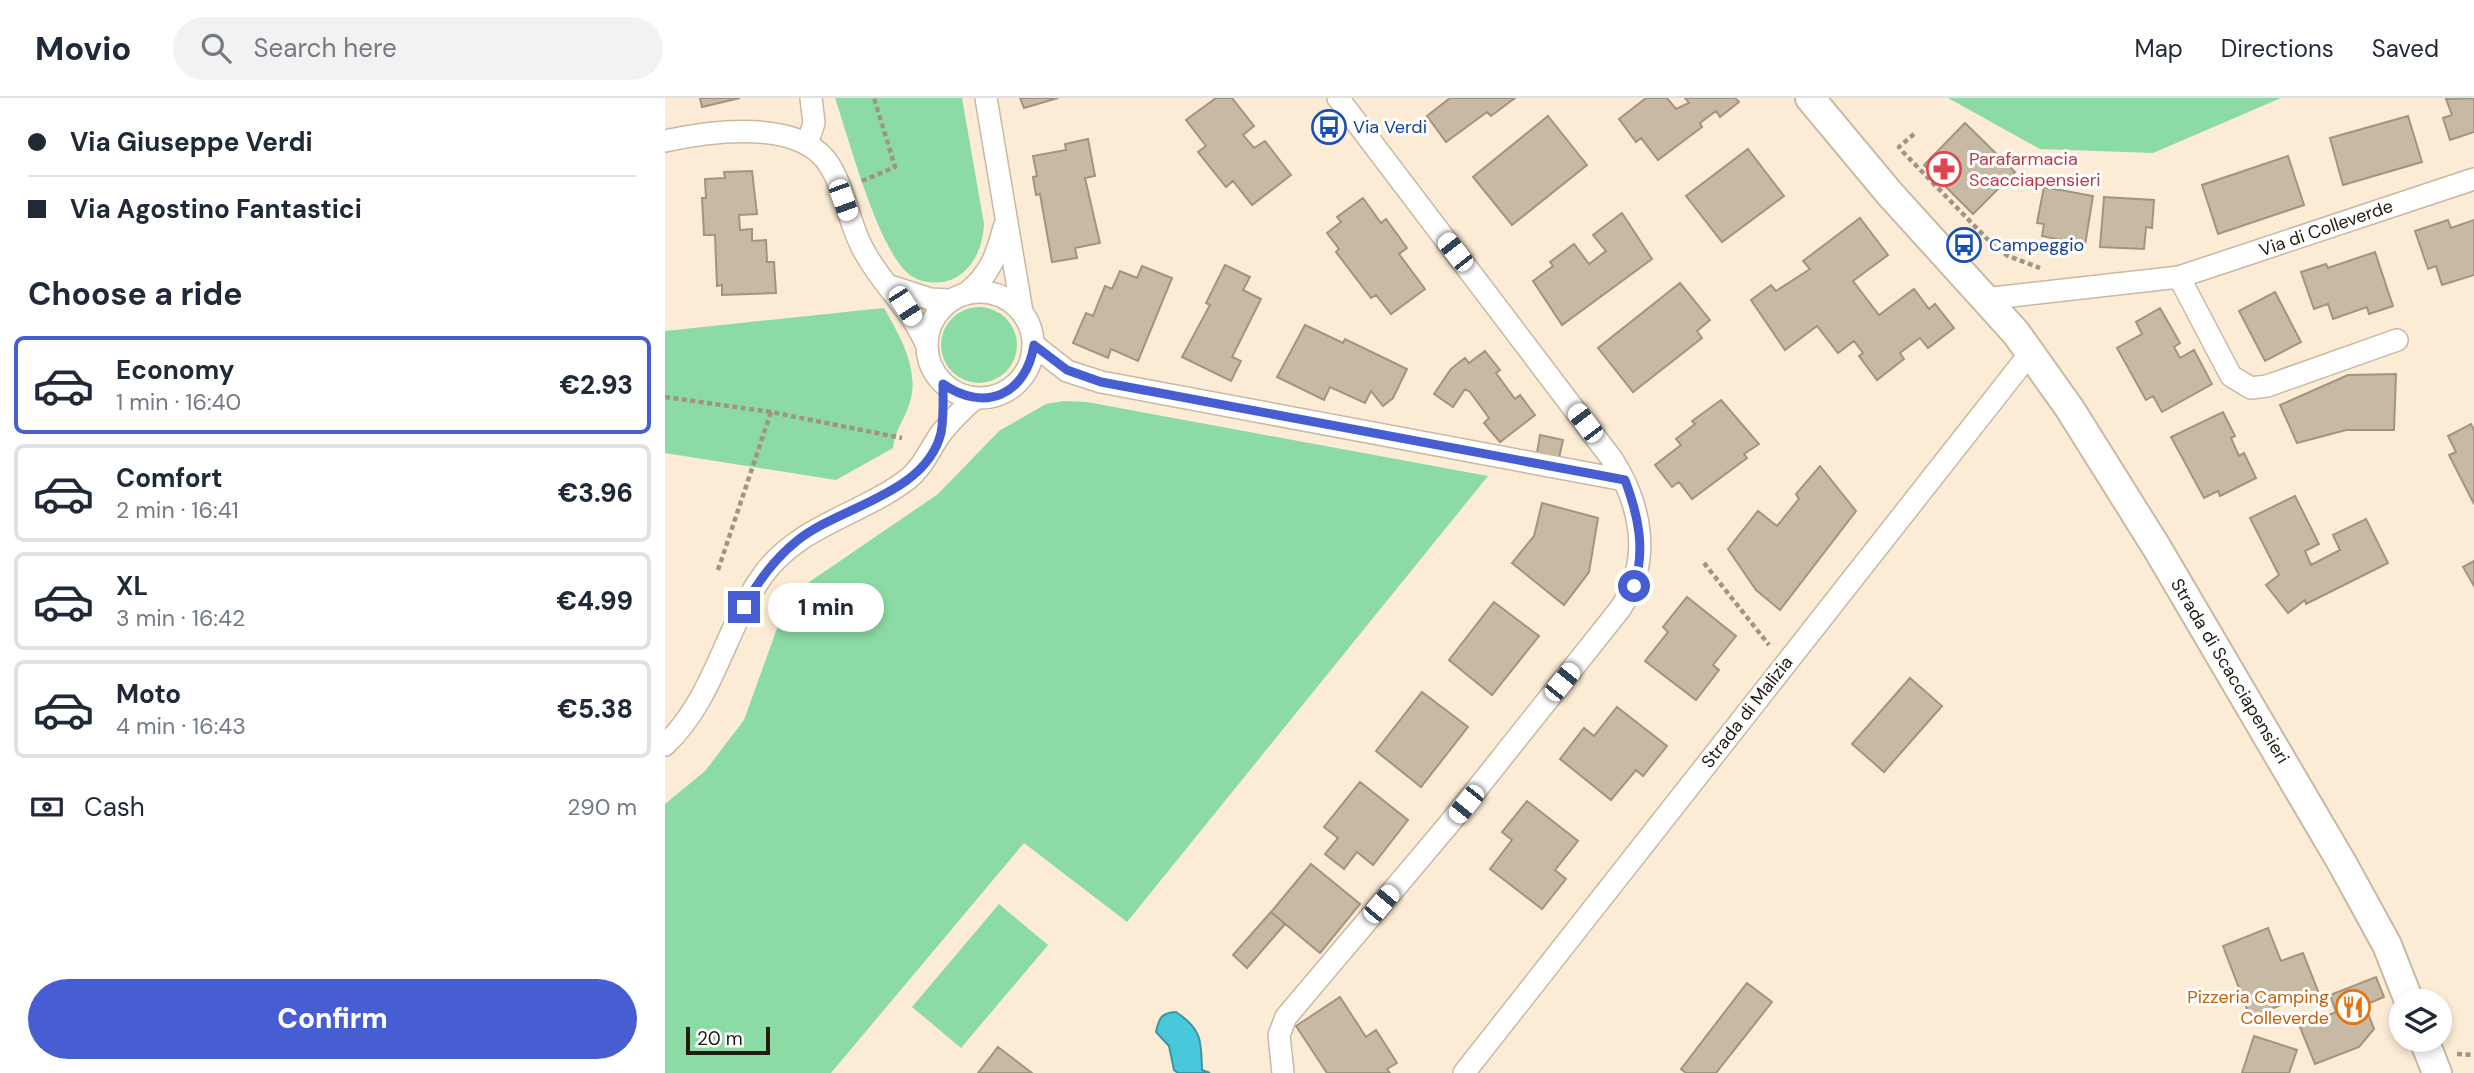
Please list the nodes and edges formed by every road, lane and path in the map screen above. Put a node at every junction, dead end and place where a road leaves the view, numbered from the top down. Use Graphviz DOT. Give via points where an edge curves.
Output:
graph roads {
  1 [pos="811,98"];
  2 [pos="874,98"];
  3 [pos="986,98"];
  4 [pos="1338,98"];
  5 [pos="1810,98"];
  6 [pos="1914,134"];
  7 [pos="665,141"];
  8 [pos="807,144"];
  9 [pos="1920,170"];
  10 [pos="1912,177"];
  11 [pos="2474,179"];
  12 [pos="858,183"];
  13 [pos="1944,196"];
  14 [pos="1936,203"];
  15 [pos="1007,218"];
  16 [pos="1985,237"];
  17 [pos="1976,247"];
  18 [pos="2041,268"];
  19 [pos="2179,277"];
  20 [pos="890,286"];
  21 [pos="959,296"];
  22 [pos="1984,299"];
  23 [pos="1022,312"];
  24 [pos="2397,340"];
  25 [pos="926,344"];
  26 [pos="1034,345"];
  27 [pos="2031,352"];
  28 [pos="943,384"];
  29 [pos="665,397"];
  30 [pos="976,398"];
  31 [pos="771,412"];
  32 [pos="941,434"];
  33 [pos="902,438"];
  34 [pos="1625,480"];
  35 [pos="1704,563"];
  36 [pos="717,570"];
  37 [pos="1767,643"];
  38 [pos="665,745"];
  39 [pos="2404,989"];
  40 [pos="2429,1052"];
  41 [pos="1283,1073"];
  42 [pos="1464,1073"];
  43 [pos="2437,1073"];
  1 -- 8 [label="street" via="814,123"];
  2 -- 12 [label="path" via="895,167"];
  3 -- 15 [label="street"];
  4 -- 34 [label="street"];
  5 -- 22 [label="street, Strada di Scacciapensieri"];
  6 -- 9 [label="path" via="1899,147"];
  7 -- 8 [label="street" via="742,132 781,135"];
  8 -- 20 [label="street" via="829,164 864,251"];
  9 -- 10 [label="path"];
  9 -- 13 [label="path"];
  11 -- 19 [label="street, Via di Colleverde"];
  13 -- 14 [label="path"];
  13 -- 16 [label="path"];
  15 -- 21 [label="street" via="997,257 984,279"];
  15 -- 23 [label="street"];
  16 -- 17 [label="path"];
  16 -- 18 [label="path" via="2008,256"];
  19 -- 22 [label="street, Via di Colleverde"];
  19 -- 24 [label="street" via="2231,376 2251,388"];
  20 -- 21 [label="street" via="930,299"];
  20 -- 25 [label="street"];
  21 -- 23 [label="street" via="998,294"];
  21 -- 25 [label="street" via="933,319"];
  22 -- 27 [label="street, Strada di Scacciapensieri"];
  23 -- 26 [label="street"];
  25 -- 28 [label="street" via="928,359"];
  26 -- 30 [label="street" via="1023,378 1010,390"];
  26 -- 34 [label="street" via="1067,370 1101,382"];
  27 -- 39 [label="street, Strada di Scacciapensieri" via="2157,548 2287,768 2378,927"];
  27 -- 42 [label="street, Strada di Malizia"];
  28 -- 30 [label="street"];
  28 -- 32 [label="street"];
  29 -- 31 [label="path"];
  30 -- 32 [label="street"];
  31 -- 33 [label="path"];
  31 -- 36 [label="path"];
  32 -- 38 [label="street" via="927,459 907,479 800,538 776,560 749,598 703,698"];
  34 -- 41 [label="street" via="1640,542 1638,574 1629,597 1449,824 1286,1017 1279,1035"];
  35 -- 37 [label="path"];
  40 -- 43 [label="street"];
}
